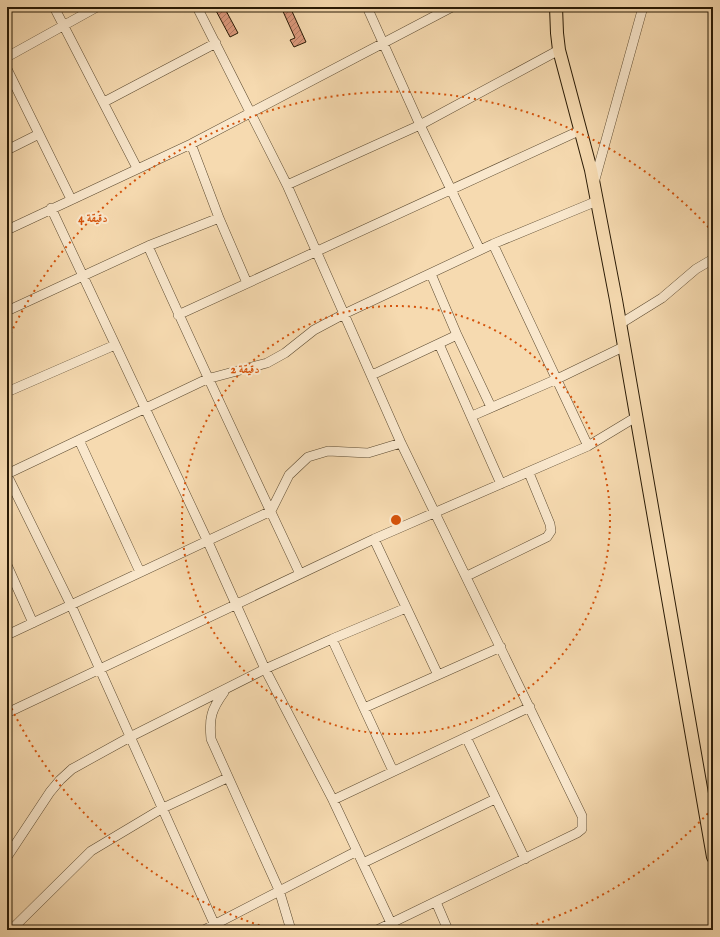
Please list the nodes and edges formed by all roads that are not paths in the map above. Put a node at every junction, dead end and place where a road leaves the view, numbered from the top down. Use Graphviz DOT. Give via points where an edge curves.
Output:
graph roads {
  1 [pos="54,7"];
  2 [pos="97,7"];
  3 [pos="197,7"];
  4 [pos="367,7"];
  5 [pos="452,7"];
  6 [pos="556,7"];
  7 [pos="643,7"];
  8 [pos="64,26"];
  9 [pos="216,43"];
  10 [pos="384,44"];
  11 [pos="559,50"];
  12 [pos="7,57"];
  13 [pos="7,69"];
  14 [pos="104,102"];
  15 [pos="251,114"];
  16 [pos="420,125"];
  17 [pos="582,130"];
  18 [pos="39,134"];
  19 [pos="191,144"];
  20 [pos="7,150"];
  21 [pos="137,168"];
  22 [pos="594,184"];
  23 [pos="288,185"];
  24 [pos="452,190"];
  25 [pos="71,199"];
  26 [pos="597,201"];
  27 [pos="50,208"];
  28 [pos="219,218"];
  29 [pos="7,230"];
  30 [pos="493,244"];
  31 [pos="148,246"];
  32 [pos="480,250"];
  33 [pos="318,251"];
  34 [pos="713,259"];
  35 [pos="432,274"];
  36 [pos="84,276"];
  37 [pos="247,283"];
  38 [pos="7,311"];
  39 [pos="344,314"];
  40 [pos="178,315"];
  41 [pos="620,324"];
  42 [pos="457,335"];
  43 [pos="439,344"];
  44 [pos="115,345"];
  45 [pos="623,346"];
  46 [pos="372,375"];
  47 [pos="207,379"];
  48 [pos="557,379"];
  49 [pos="7,392"];
  50 [pos="491,407"];
  51 [pos="146,409"];
  52 [pos="472,416"];
  53 [pos="636,417"];
  54 [pos="79,440"];
  55 [pos="401,442"];
  56 [pos="588,446"];
  57 [pos="530,473"];
  58 [pos="7,474"];
  59 [pos="501,484"];
  60 [pos="271,511"];
  61 [pos="434,512"];
  62 [pos="374,539"];
  63 [pos="208,542"];
  64 [pos="7,565"];
  65 [pos="140,572"];
  66 [pos="300,574"];
  67 [pos="467,576"];
  68 [pos="71,605"];
  69 [pos="236,605"];
  70 [pos="406,608"];
  71 [pos="33,623"];
  72 [pos="7,635"];
  73 [pos="332,639"];
  74 [pos="501,647"];
  75 [pos="99,668"];
  76 [pos="265,669"];
  77 [pos="438,675"];
  78 [pos="226,690"];
  79 [pos="530,707"];
  80 [pos="364,708"];
  81 [pos="7,713"];
  82 [pos="130,737"];
  83 [pos="466,737"];
  84 [pos="393,771"];
  85 [pos="227,778"];
  86 [pos="495,799"];
  87 [pos="333,800"];
  88 [pos="163,808"];
  89 [pos="357,850"];
  90 [pos="713,856"];
  91 [pos="7,857"];
  92 [pos="525,859"];
  93 [pos="363,863"];
  94 [pos="279,890"];
  95 [pos="436,902"];
  96 [pos="391,923"];
  97 [pos="216,927"];
  98 [pos="11,930"];
  99 [pos="204,930"];
  100 [pos="291,930"];
  101 [pos="377,930"];
  102 [pos="448,930"];
  1 -- 8 [label="street"];
  2 -- 8 [label="street"];
  3 -- 9 [label="street"];
  4 -- 10 [label="street"];
  5 -- 10 [label="street"];
  6 -- 11 [label="main road"];
  7 -- 22 [label="street"];
  8 -- 12 [label="street"];
  8 -- 14 [label="street"];
  9 -- 14 [label="street"];
  9 -- 15 [label="street"];
  10 -- 15 [label="street"];
  10 -- 16 [label="street"];
  11 -- 16 [label="street"];
  11 -- 17 [label="main road"];
  13 -- 18 [label="street"];
  14 -- 21 [label="street"];
  15 -- 19 [label="street"];
  15 -- 23 [label="street"];
  16 -- 23 [label="street"];
  16 -- 24 [label="street"];
  17 -- 22 [label="main road"];
  17 -- 24 [label="street"];
  18 -- 20 [label="street"];
  18 -- 25 [label="street"];
  19 -- 21 [label="street"];
  19 -- 28 [label="street"];
  21 -- 25 [label="street"];
  22 -- 26 [label="main road"];
  23 -- 33 [label="street"];
  24 -- 32 [label="street"];
  24 -- 33 [label="street"];
  25 -- 27 [label="street"];
  26 -- 30 [label="street"];
  26 -- 41 [label="main road"];
  27 -- 29 [label="street"];
  27 -- 36 [label="street"];
  28 -- 31 [label="street"];
  28 -- 37 [label="street"];
  30 -- 32 [label="street"];
  30 -- 48 [label="street"];
  31 -- 36 [label="street"];
  31 -- 40 [label="street"];
  32 -- 35 [label="street"];
  33 -- 37 [label="street"];
  33 -- 39 [label="street"];
  34 -- 41 [label="street" via="696,269 662,298"];
  35 -- 39 [label="street"];
  35 -- 42 [label="street"];
  36 -- 38 [label="street"];
  36 -- 44 [label="street"];
  37 -- 40 [label="street"];
  39 -- 46 [label="street"];
  39 -- 47 [label="street" via="314,330 285,353 267,363"];
  40 -- 47 [label="street"];
  41 -- 45 [label="main road"];
  42 -- 43 [label="street"];
  42 -- 50 [label="street"];
  43 -- 46 [label="street"];
  43 -- 52 [label="street"];
  44 -- 49 [label="street"];
  44 -- 51 [label="street"];
  45 -- 48 [label="street"];
  45 -- 53 [label="main road"];
  46 -- 55 [label="street"];
  47 -- 51 [label="street"];
  47 -- 60 [label="street"];
  48 -- 50 [label="street"];
  48 -- 56 [label="street"];
  50 -- 52 [label="street"];
  51 -- 54 [label="street"];
  51 -- 63 [label="street"];
  52 -- 59 [label="street"];
  53 -- 56 [label="street"];
  53 -- 90 [label="main road"];
  54 -- 58 [label="street"];
  54 -- 65 [label="street"];
  55 -- 60 [label="street" via="368,453 328,451 308,457 289,474"];
  55 -- 61 [label="street"];
  56 -- 57 [label="street"];
  57 -- 59 [label="street"];
  57 -- 67 [label="street" via="552,531 547,537"];
  58 -- 68 [label="street"];
  59 -- 61 [label="street"];
  60 -- 63 [label="street"];
  60 -- 66 [label="street"];
  61 -- 62 [label="street"];
  61 -- 67 [label="street"];
  62 -- 66 [label="street"];
  62 -- 70 [label="street"];
  63 -- 65 [label="street"];
  63 -- 69 [label="street"];
  64 -- 71 [label="street"];
  65 -- 68 [label="street"];
  66 -- 69 [label="street"];
  67 -- 74 [label="street"];
  68 -- 71 [label="street"];
  68 -- 75 [label="street"];
  69 -- 75 [label="street"];
  69 -- 76 [label="street"];
  70 -- 73 [label="street"];
  70 -- 77 [label="street"];
  71 -- 72 [label="street"];
  73 -- 76 [label="street"];
  73 -- 80 [label="street"];
  74 -- 77 [label="street"];
  74 -- 79 [label="street"];
  75 -- 81 [label="street"];
  75 -- 82 [label="street"];
  76 -- 78 [label="street"];
  76 -- 87 [label="street"];
  77 -- 80 [label="street"];
  78 -- 82 [label="street"];
  78 -- 85 [label="street" via="215,704 210,726 211,740"];
  79 -- 83 [label="street"];
  79 -- 92 [label="street" via="571,790 583,822 582,829 577,833"];
  80 -- 84 [label="street"];
  82 -- 88 [label="street"];
  82 -- 91 [label="street" via="72,770 60,780"];
  83 -- 84 [label="street"];
  83 -- 86 [label="street"];
  84 -- 87 [label="street"];
  85 -- 88 [label="street"];
  85 -- 94 [label="street"];
  86 -- 92 [label="street"];
  86 -- 93 [label="street"];
  87 -- 89 [label="street"];
  88 -- 97 [label="street"];
  88 -- 98 [label="street" via="91,851"];
  89 -- 93 [label="street"];
  89 -- 94 [label="street"];
  92 -- 95 [label="street"];
  93 -- 96 [label="street"];
  94 -- 97 [label="street"];
  94 -- 100 [label="street"];
  95 -- 96 [label="street"];
  95 -- 102 [label="street"];
  96 -- 101 [label="street"];
  97 -- 99 [label="street"];
}
